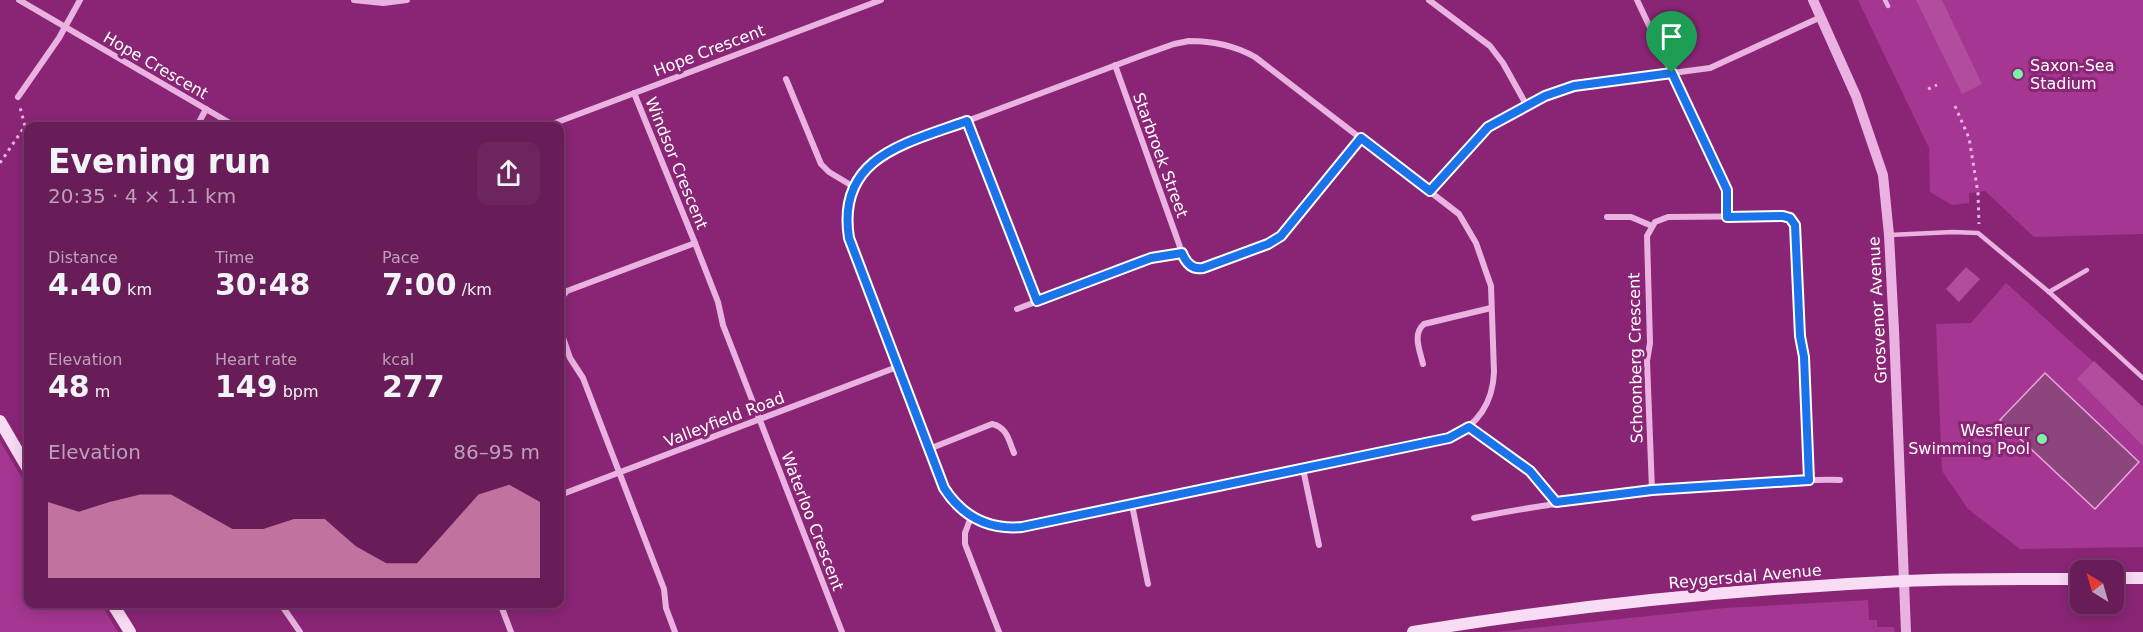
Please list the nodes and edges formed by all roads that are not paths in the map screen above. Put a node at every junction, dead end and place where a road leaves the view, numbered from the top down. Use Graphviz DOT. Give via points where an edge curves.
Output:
graph roads {
  1 [pos="19,0"];
  2 [pos="80,0"];
  3 [pos="354,0"];
  4 [pos="407,0"];
  5 [pos="881,0"];
  6 [pos="1429,0"];
  7 [pos="1637,0"];
  8 [pos="1813,0"];
  9 [pos="1885,0"];
  10 [pos="1888,6"];
  11 [pos="1821,17"];
  12 [pos="65,27"];
  13 [pos="1115,65"];
  14 [pos="1672,73"];
  15 [pos="786,79"];
  16 [pos="634,93"];
  17 [pos="18,98"];
  18 [pos="1527,106"];
  19 [pos="206,109"];
  20 [pos="967,121"];
  21 [pos="199,122"];
  22 [pos="228,122"];
  23 [pos="558,122"];
  24 [pos="1361,138"];
  25 [pos="854,187"];
  26 [pos="1430,191"];
  27 [pos="1607,217"];
  28 [pos="1727,217"];
  29 [pos="1652,226"];
  30 [pos="1889,235"];
  31 [pos="695,243"];
  32 [pos="1182,253"];
  33 [pos="2087,270"];
  34 [pos="2049,292"];
  35 [pos="564,294"];
  36 [pos="1037,301"];
  37 [pos="1491,308"];
  38 [pos="1017,309"];
  39 [pos="564,340"];
  40 [pos="1423,364"];
  41 [pos="897,367"];
  42 [pos="2143,378"];
  43 [pos="759,420"];
  44 [pos="0,421"];
  45 [pos="1469,427"];
  46 [pos="928,449"];
  47 [pos="1014,453"];
  48 [pos="24,462"];
  49 [pos="1303,469"];
  50 [pos="619,473"];
  51 [pos="1809,480"];
  52 [pos="1840,480"];
  53 [pos="1652,490"];
  54 [pos="564,494"];
  55 [pos="1556,502"];
  56 [pos="1132,504"];
  57 [pos="971,517"];
  58 [pos="1474,518"];
  59 [pos="1319,545"];
  60 [pos="2124,578"];
  61 [pos="2143,578"];
  62 [pos="2070,579"];
  63 [pos="1904,581"];
  64 [pos="1148,584"];
  65 [pos="115,608"];
  66 [pos="283,608"];
  67 [pos="502,608"];
  68 [pos="130,632"];
  69 [pos="300,632"];
  70 [pos="511,632"];
  71 [pos="675,632"];
  72 [pos="842,632"];
  73 [pos="999,632"];
  74 [pos="1413,632"];
  75 [pos="1906,632"];
  1 -- 12 [label="street, Hope Crescent"];
  2 -- 12 [label="street"];
  3 -- 4 [label="street"];
  5 -- 16 [label="street, Hope Crescent"];
  6 -- 18 [label="street" via="1490,46"];
  7 -- 14 [label="street"];
  8 -- 11 [label="street, Grosvenor Avenue"];
  9 -- 10 [label="lane"];
  11 -- 14 [label="street" via="1720,65"];
  11 -- 30 [label="street, Grosvenor Avenue" via="1872,139 1882,175"];
  12 -- 17 [label="street"];
  12 -- 19 [label="street, Hope Crescent"];
  13 -- 20 [label="street"];
  13 -- 24 [label="street" via="1189,41 1231,46 1255,57"];
  13 -- 32 [label="street, Starbroek Street"];
  14 -- 18 [label="street" via="1574,86"];
  14 -- 28 [label="street" via="1727,190"];
  15 -- 25 [label="street" via="821,164"];
  16 -- 23 [label="street, Hope Crescent"];
  16 -- 31 [label="street, Windsor Crescent"];
  18 -- 26 [label="street" via="1488,127"];
  19 -- 21 [label="street"];
  19 -- 22 [label="street, Hope Crescent"];
  20 -- 25 [label="street" via="884,153"];
  20 -- 36 [label="street"];
  24 -- 26 [label="street"];
  24 -- 32 [label="street" via="1275,240 1198,269"];
  25 -- 41 [label="street" via="847,212 849,238"];
  26 -- 37 [label="street" via="1453,208 1471,231 1491,286"];
  27 -- 29 [label="street" via="1631,217"];
  28 -- 29 [label="street" via="1668,217"];
  28 -- 51 [label="street" via="1783,216 1795,225"];
  29 -- 53 [label="street, Schoonberg Crescent" via="1647,242 1647,361"];
  30 -- 34 [label="lane" via="1978,233"];
  30 -- 63 [label="street, Grosvenor Avenue"];
  31 -- 35 [label="street, Windsor Crescent"];
  31 -- 43 [label="street, Windsor Crescent"];
  32 -- 36 [label="street" via="1151,258"];
  33 -- 34 [label="lane"];
  34 -- 42 [label="lane"];
  36 -- 38 [label="street"];
  37 -- 40 [label="street" via="1420,327 1417,335"];
  37 -- 45 [label="street" via="1494,383 1482,412"];
  39 -- 50 [label="street" via="583,378"];
  41 -- 43 [label="street, Valleyfield Road"];
  41 -- 46 [label="street"];
  43 -- 50 [label="street, Valleyfield Road"];
  43 -- 72 [label="street, Waterloo Crescent"];
  44 -- 48 [label="main road"];
  45 -- 49 [label="street" via="1449,438"];
  45 -- 55 [label="street" via="1530,471"];
  46 -- 47 [label="street" via="992,424 1006,432"];
  46 -- 57 [label="street" via="944,488"];
  49 -- 56 [label="street"];
  49 -- 59 [label="street"];
  50 -- 54 [label="street, Valleyfield Road"];
  50 -- 71 [label="street" via="664,589"];
  51 -- 52 [label="street"];
  51 -- 53 [label="street"];
  53 -- 55 [label="street"];
  55 -- 58 [label="street"];
  56 -- 57 [label="street" via="1022,527 995,527"];
  56 -- 64 [label="street"];
  57 -- 73 [label="street" via="965,544"];
  60 -- 61 [label="main road"];
  62 -- 63 [label="main road, Reygersdal Avenue"];
  63 -- 74 [label="main road, Reygersdal Avenue" via="1627,602"];
  63 -- 75 [label="street, Grosvenor Avenue"];
  65 -- 68 [label="main road"];
  66 -- 69 [label="street"];
  67 -- 70 [label="street"];
}
